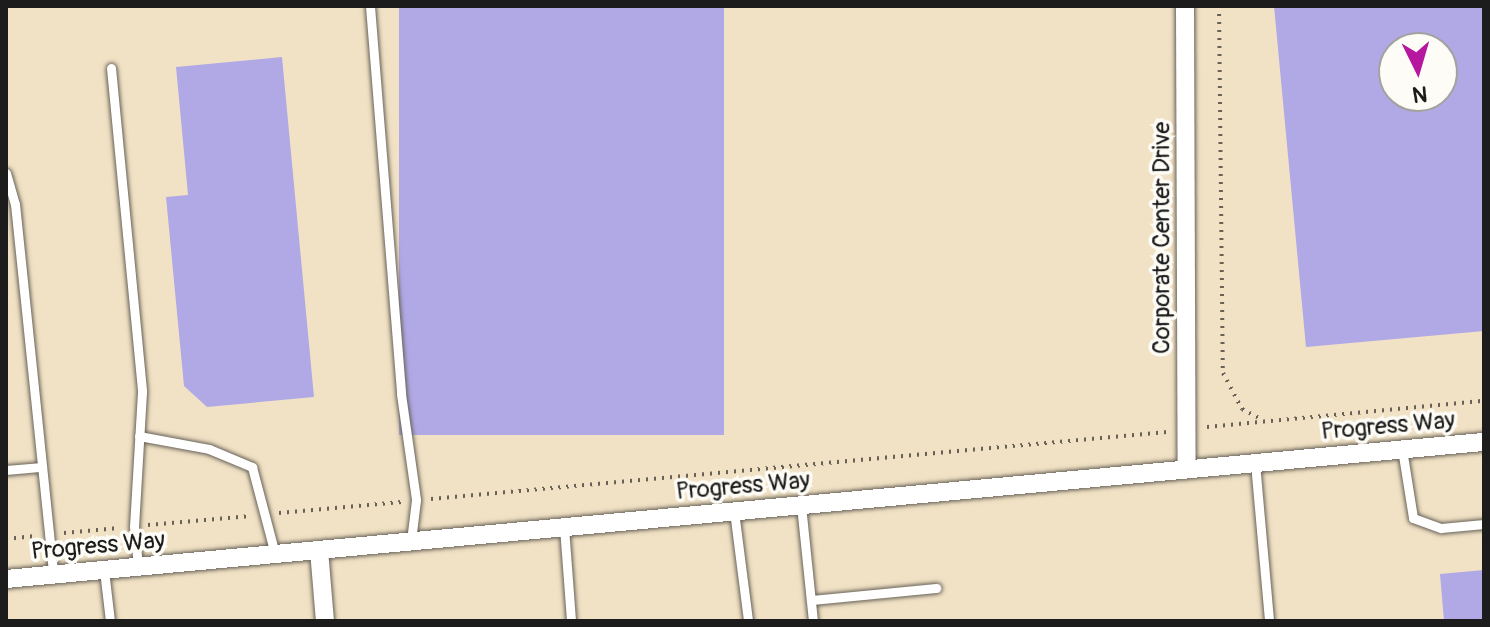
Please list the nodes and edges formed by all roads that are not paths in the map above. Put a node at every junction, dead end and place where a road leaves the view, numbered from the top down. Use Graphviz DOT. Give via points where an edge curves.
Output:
graph roads {
  1 [pos="370,6"];
  2 [pos="1185,6"];
  3 [pos="111,68"];
  4 [pos="6,173"];
  5 [pos="139,436"];
  6 [pos="1484,442"];
  7 [pos="1402,449"];
  8 [pos="1255,463"];
  9 [pos="42,467"];
  10 [pos="1187,469"];
  11 [pos="6,470"];
  12 [pos="801,505"];
  13 [pos="734,511"];
  14 [pos="1484,524"];
  15 [pos="564,527"];
  16 [pos="411,541"];
  17 [pos="319,550"];
  18 [pos="275,554"];
  19 [pos="138,566"];
  20 [pos="104,570"];
  21 [pos="53,574"];
  22 [pos="6,579"];
  23 [pos="936,588"];
  24 [pos="811,600"];
  25 [pos="110,621"];
  26 [pos="325,621"];
  27 [pos="571,621"];
  28 [pos="748,621"];
  29 [pos="813,621"];
  30 [pos="1269,621"];
  1 -- 16 [label="lane" via="401,394 416,500"];
  2 -- 10 [label="street, Corporate Center Drive"];
  3 -- 5 [label="lane" via="138,335"];
  4 -- 9 [label="lane" via="15,204"];
  5 -- 18 [label="lane" via="209,449 252,467"];
  5 -- 19 [label="lane" via="134,526"];
  6 -- 7 [label="street, Progress Way"];
  7 -- 8 [label="street, Progress Way"];
  7 -- 14 [label="lane" via="1413,518 1441,528"];
  8 -- 10 [label="street, Progress Way"];
  8 -- 30 [label="lane"];
  9 -- 11 [label="lane"];
  9 -- 21 [label="lane"];
  10 -- 12 [label="street, Progress Way"];
  12 -- 13 [label="street, Progress Way"];
  12 -- 24 [label="lane"];
  13 -- 15 [label="street, Progress Way"];
  13 -- 28 [label="lane"];
  15 -- 16 [label="street, Progress Way"];
  15 -- 27 [label="lane"];
  16 -- 17 [label="street, Progress Way"];
  17 -- 18 [label="street, Progress Way"];
  17 -- 26 [label="street"];
  18 -- 19 [label="street, Progress Way"];
  19 -- 20 [label="street, Progress Way"];
  20 -- 21 [label="street, Progress Way"];
  20 -- 25 [label="lane"];
  21 -- 22 [label="street, Progress Way"];
  23 -- 24 [label="lane"];
  24 -- 29 [label="lane"];
}
